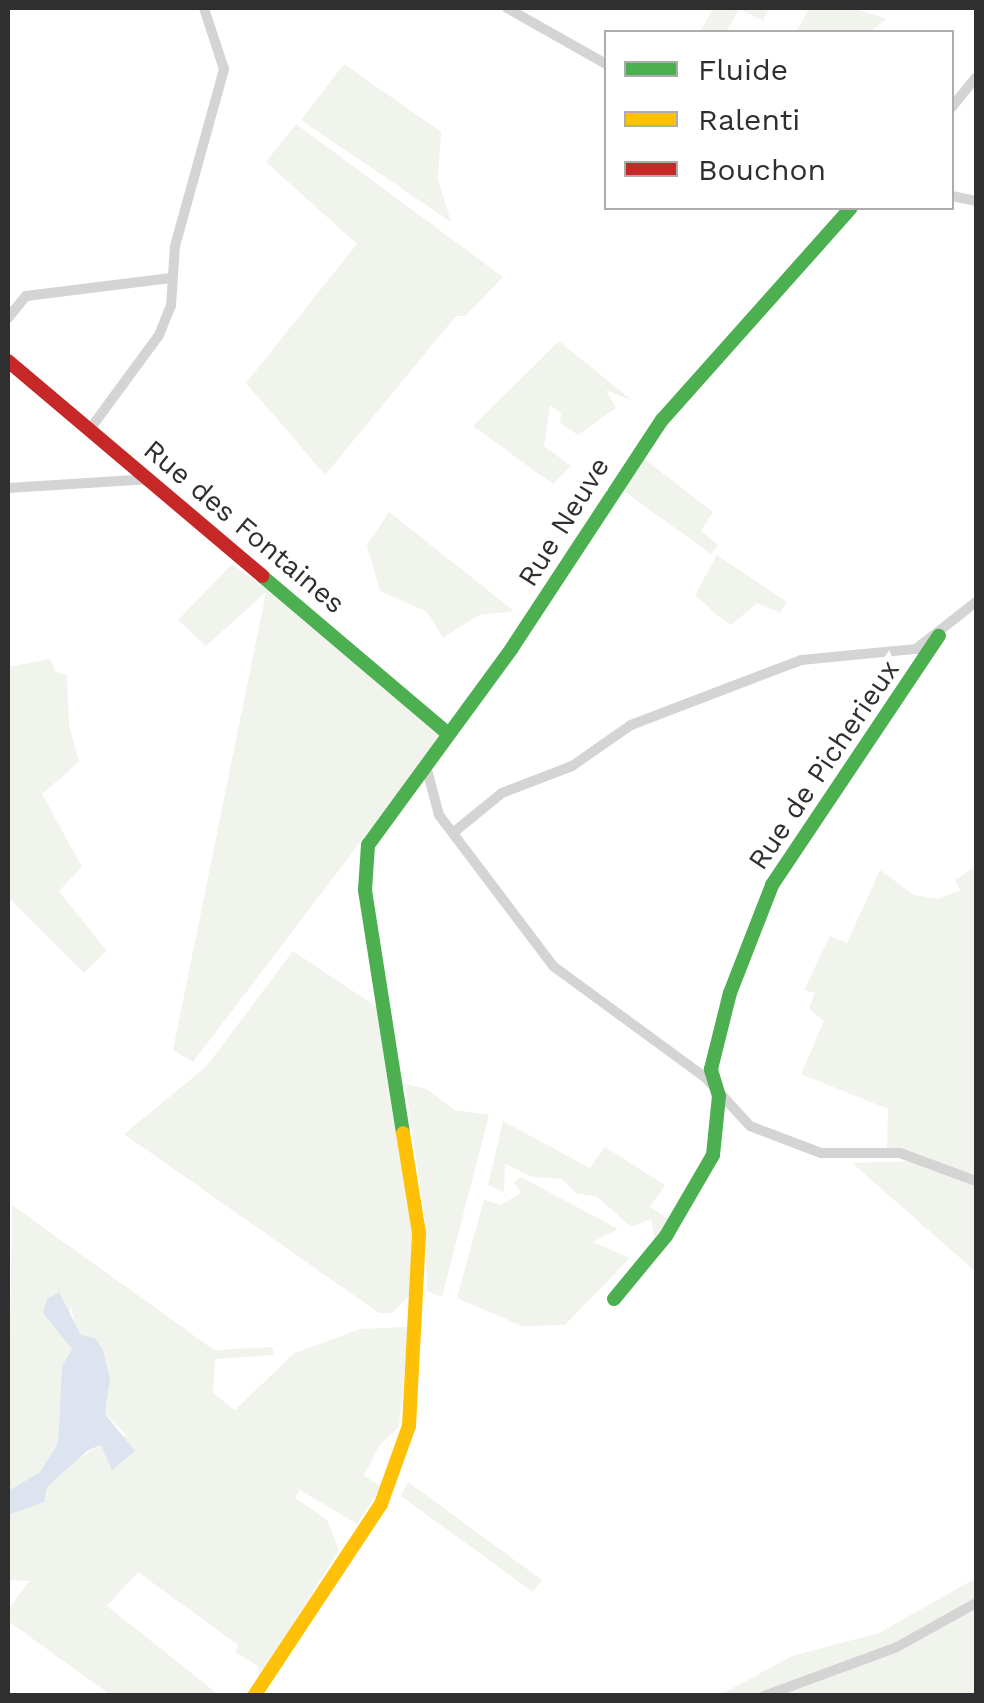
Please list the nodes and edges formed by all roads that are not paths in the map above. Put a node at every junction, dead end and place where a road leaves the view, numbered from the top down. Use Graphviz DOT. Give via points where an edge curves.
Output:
graph roads {
  1 [pos="204,8"];
  2 [pos="506,8"];
  3 [pos="604,63"];
  4 [pos="976,76"];
  5 [pos="954,104"];
  6 [pos="849,210"];
  7 [pos="171,278"];
  8 [pos="8,318"];
  9 [pos="8,361"];
  10 [pos="90,429"];
  11 [pos="151,479"];
  12 [pos="8,488"];
  13 [pos="976,602"];
  14 [pos="939,636"];
  15 [pos="911,650"];
  16 [pos="922,666"];
  17 [pos="447,732"];
  18 [pos="426,766"];
  19 [pos="454,832"];
  20 [pos="719,1096"];
  21 [pos="976,1181"];
  22 [pos="614,1298"];
  23 [pos="976,1602"];
  24 [pos="254,1696"];
  25 [pos="764,1696"];
  1 -- 7 [label="street" via="224,70"];
  2 -- 3 [label="street"];
  4 -- 5 [label="street"];
  6 -- 17 [label="street, Rue Neuve" via="665,416 512,648"];
  7 -- 8 [label="street" via="26,296"];
  7 -- 10 [label="street" via="171,306 159,334"];
  9 -- 10 [label="street, Rue des Fontaines"];
  10 -- 11 [label="street, Rue des Fontaines"];
  11 -- 12 [label="street"];
  11 -- 17 [label="street, Rue des Fontaines"];
  13 -- 14 [label="street"];
  14 -- 15 [label="street"];
  14 -- 16 [label="street, Rue de Picherieux"];
  15 -- 16 [label="street"];
  15 -- 19 [label="street" via="763,670 631,725 572,766 502,793"];
  16 -- 20 [label="street, Rue de Picherieux" via="764,900 711,1069"];
  17 -- 18 [label="street, Rue Neuve"];
  18 -- 19 [label="street" via="432,800"];
  18 -- 24 [label="street, Rue Neuve" via="368,845 365,890 419,1233 409,1426 396,1476"];
  19 -- 20 [label="street" via="553,966 706,1078"];
  20 -- 21 [label="street" via="768,1136 820,1154 900,1153"];
  20 -- 22 [label="street, Rue de Picherieux" via="712,1155 666,1236"];
  23 -- 25 [label="street" via="897,1647"];
}
